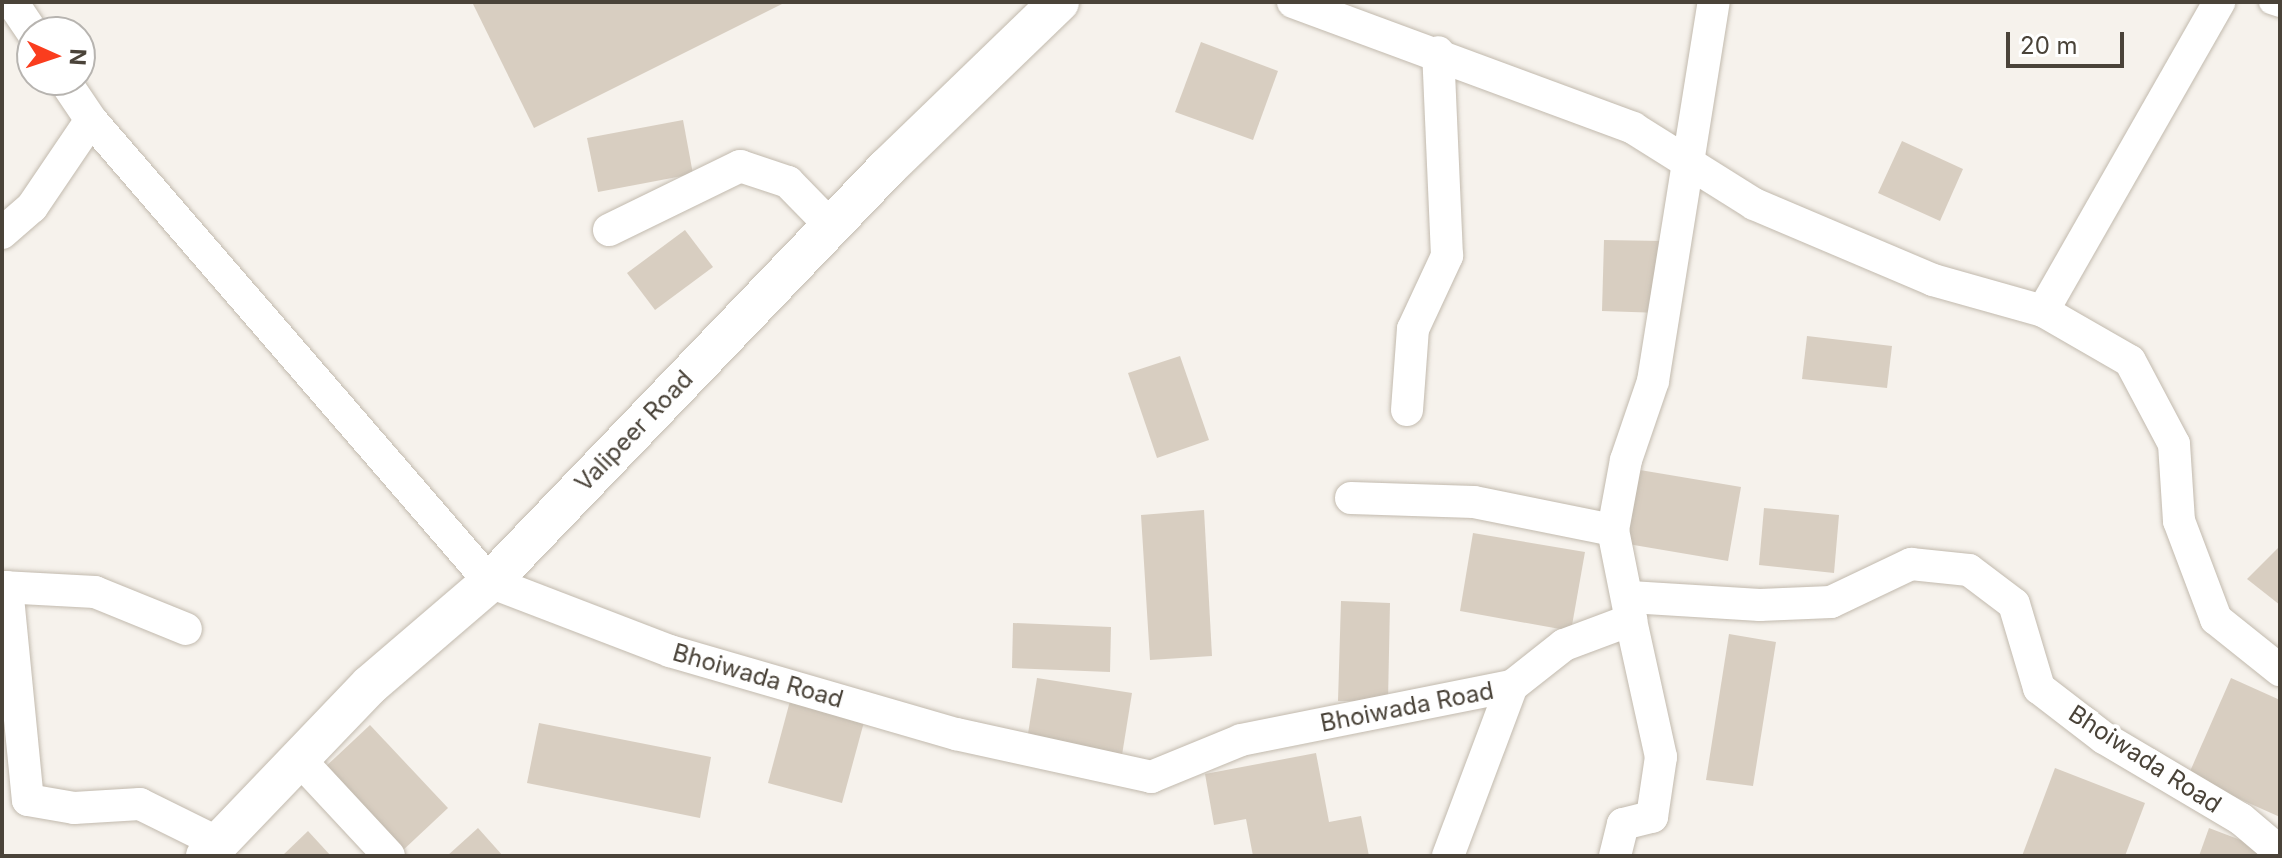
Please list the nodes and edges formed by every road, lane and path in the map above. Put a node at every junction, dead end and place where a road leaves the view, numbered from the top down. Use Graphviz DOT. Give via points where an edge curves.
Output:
graph roads {
  1 [pos="1059,2"];
  2 [pos="1293,2"];
  3 [pos="1714,2"];
  4 [pos="2219,2"];
  5 [pos="2271,2"];
  6 [pos="2280,5"];
  7 [pos="1438,52"];
  8 [pos="75,96"];
  9 [pos="91,120"];
  10 [pos="1689,164"];
  11 [pos="831,226"];
  12 [pos="609,230"];
  13 [pos="2,233"];
  14 [pos="2043,311"];
  15 [pos="1407,410"];
  16 [pos="1351,498"];
  17 [pos="1613,530"];
  18 [pos="490,582"];
  19 [pos="5,587"];
  20 [pos="1630,609"];
  21 [pos="186,629"];
  22 [pos="2280,670"];
  23 [pos="1512,686"];
  24 [pos="299,759"];
  25 [pos="212,849"];
  26 [pos="2280,852"];
  27 [pos="389,856"];
  28 [pos="1448,856"];
  29 [pos="1615,856"];
  1 -- 11 [label="street, Valipeer Road"];
  2 -- 7 [label="street"];
  3 -- 10 [label="street"];
  4 -- 14 [label="street"];
  5 -- 6 [label="street"];
  7 -- 10 [label="street" via="1633,128"];
  7 -- 15 [label="street" via="1447,256 1413,329"];
  8 -- 9 [label="street"];
  9 -- 13 [label="street" via="32,207"];
  9 -- 18 [label="street"];
  10 -- 14 [label="street" via="1754,204 1933,280"];
  10 -- 17 [label="street" via="1653,381 1626,460"];
  11 -- 12 [label="street" via="788,182 761,168 740,166"];
  11 -- 18 [label="street, Valipeer Road"];
  14 -- 22 [label="street" via="2130,361 2174,444 2179,521 2216,619"];
  16 -- 17 [label="street" via="1474,502"];
  17 -- 20 [label="street"];
  18 -- 23 [label="street, Bhoiwada Road" via="670,651 956,734 1151,777 1241,740"];
  18 -- 24 [label="street, Valipeer Road" via="370,685"];
  19 -- 21 [label="street" via="95,592"];
  19 -- 25 [label="street" via="28,800 74,808 140,804"];
  20 -- 23 [label="street, Bhoiwada Road" via="1564,645"];
  20 -- 26 [label="street, Bhoiwada Road" via="1831,602 1911,564 1969,570 2014,604 2039,688 2104,738 2241,819"];
  20 -- 29 [label="street" via="1661,757 1652,817 1623,824"];
  23 -- 28 [label="street"];
  24 -- 25 [label="street, Valipeer Road"];
  24 -- 27 [label="street"];
}
